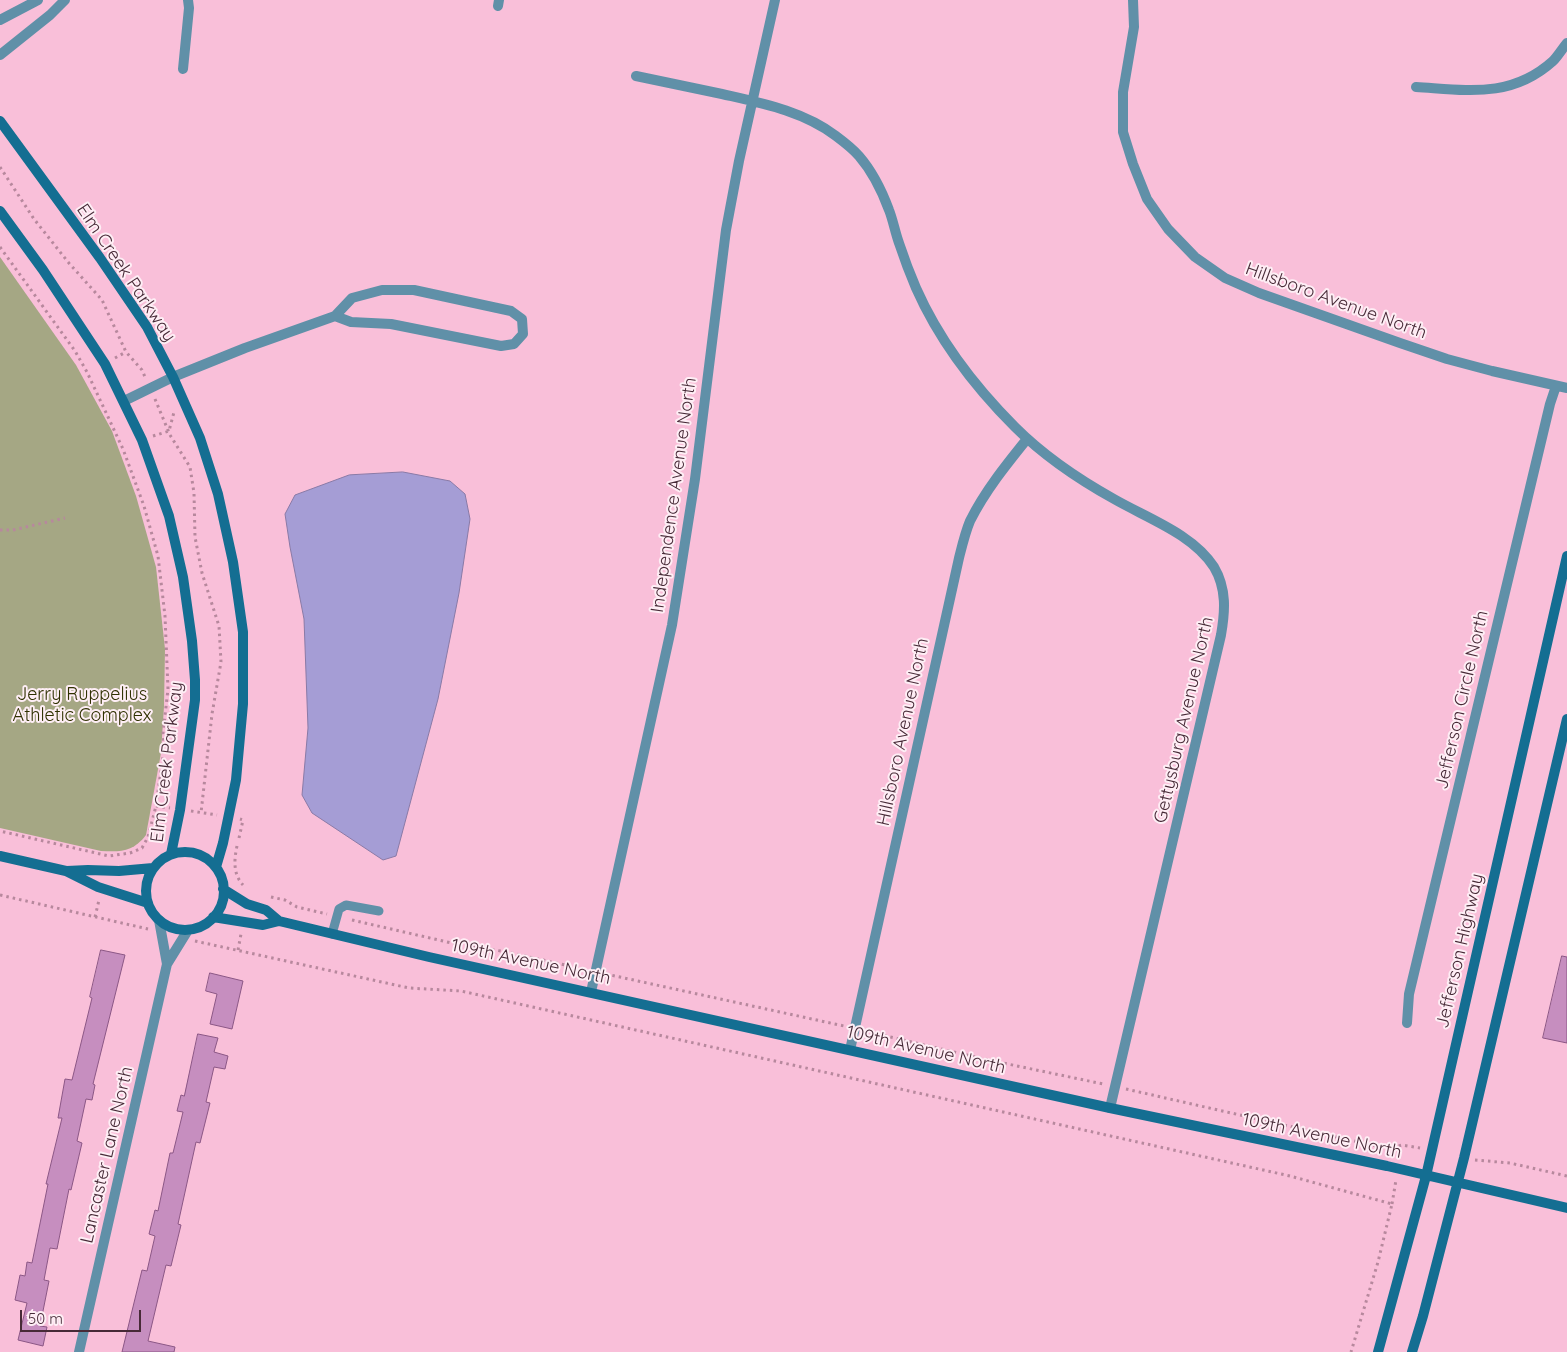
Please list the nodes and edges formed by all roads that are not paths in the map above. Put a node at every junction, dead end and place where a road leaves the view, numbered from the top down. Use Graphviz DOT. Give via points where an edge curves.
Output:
graph roads {
  1 [pos="38,0"];
  2 [pos="65,0"];
  3 [pos="188,0"];
  4 [pos="775,0"];
  5 [pos="1133,0"];
  6 [pos="0,20"];
  7 [pos="1567,43"];
  8 [pos="0,54"];
  9 [pos="183,69"];
  10 [pos="636,76"];
  11 [pos="1416,87"];
  12 [pos="753,101"];
  13 [pos="0,121"];
  14 [pos="0,211"];
  15 [pos="335,316"];
  16 [pos="173,377"];
  17 [pos="1556,386"];
  18 [pos="1567,388"];
  19 [pos="124,401"];
  20 [pos="1027,439"];
  21 [pos="1567,556"];
  22 [pos="1567,719"];
  23 [pos="171,854"];
  24 [pos="0,856"];
  25 [pos="216,867"];
  26 [pos="153,868"];
  27 [pos="66,871"];
  28 [pos="223,888"];
  29 [pos="148,903"];
  30 [pos="379,912"];
  31 [pos="213,918"];
  32 [pos="159,920"];
  33 [pos="279,921"];
  34 [pos="332,934"];
  35 [pos="188,935"];
  36 [pos="167,964"];
  37 [pos="591,992"];
  38 [pos="1407,1023"];
  39 [pos="850,1050"];
  40 [pos="1110,1108"];
  41 [pos="1426,1176"];
  42 [pos="1457,1183"];
  43 [pos="1567,1208"];
  44 [pos="79,1352"];
  45 [pos="1378,1352"];
  46 [pos="1412,1352"];
  1 -- 6 [label="street"];
  2 -- 8 [label="street"];
  3 -- 9 [label="street"];
  4 -- 12 [label="street, Independence Avenue North"];
  5 -- 17 [label="street, Hillsboro Avenue North" via="1134,27 1123,92 1124,132 1147,199 1168,229 1195,257 1225,278 1259,293 1447,359"];
  7 -- 11 [label="street" via="1554,60 1515,84 1492,90"];
  10 -- 12 [label="street, Gettysburg Avenue North"];
  12 -- 20 [label="street, Gettysburg Avenue North" via="808,120 835,135 859,156 876,180 917,289 939,332 966,372"];
  12 -- 37 [label="street, Independence Avenue North" via="726,230 695,479 672,625"];
  13 -- 16 [label="street, Elm Creek Parkway" via="147,327"];
  14 -- 19 [label="street, Elm Creek Parkway" via="95,346"];
  15 -- 15 [label="street" via="351,322 391,324 501,346 514,344 524,334 522,319 511,311 414,290 382,290 352,298"];
  15 -- 16 [label="street"];
  16 -- 19 [label="street"];
  16 -- 25 [label="street, Elm Creek Parkway" via="200,438 218,494 233,562 243,632 243,704 236,780"];
  17 -- 18 [label="street, Hillsboro Avenue North"];
  17 -- 38 [label="street, Jefferson Circle North" via="1409,994"];
  19 -- 23 [label="street, Elm Creek Parkway" via="142,440 169,516 183,577 192,641 195,700"];
  20 -- 39 [label="street, Hillsboro Avenue North" via="983,498 969,523 958,558"];
  20 -- 40 [label="street, Gettysburg Avenue North" via="1070,473 1200,549 1215,568 1224,590 1221,635"];
  21 -- 41 [label="street, Jefferson Highway"];
  22 -- 42 [label="street"];
  23 -- 25 [label="street" via="194,853"];
  23 -- 26 [label="street"];
  24 -- 27 [label="street"];
  25 -- 28 [label="street"];
  26 -- 27 [label="street"];
  26 -- 29 [label="street" via="147,880"];
  27 -- 29 [label="street" via="98,887"];
  28 -- 31 [label="street" via="223,899"];
  28 -- 33 [label="street, 109th Avenue North" via="247,904 266,910"];
  29 -- 32 [label="street"];
  30 -- 34 [label="lane" via="346,905 339,909"];
  31 -- 33 [label="street, 109th Avenue North" via="263,925"];
  31 -- 35 [label="street"];
  32 -- 35 [label="street"];
  32 -- 36 [label="street, Lancaster Lane North"];
  33 -- 34 [label="street, 109th Avenue North"];
  34 -- 37 [label="street, 109th Avenue North"];
  35 -- 36 [label="street, Lancaster Lane North"];
  36 -- 44 [label="street, Lancaster Lane North"];
  37 -- 39 [label="street, 109th Avenue North"];
  39 -- 40 [label="street, 109th Avenue North"];
  40 -- 41 [label="street, 109th Avenue North"];
  41 -- 42 [label="street, 109th Avenue North"];
  41 -- 45 [label="street, Jefferson Highway"];
  42 -- 43 [label="street, 109th Avenue North"];
  42 -- 46 [label="street"];
}
